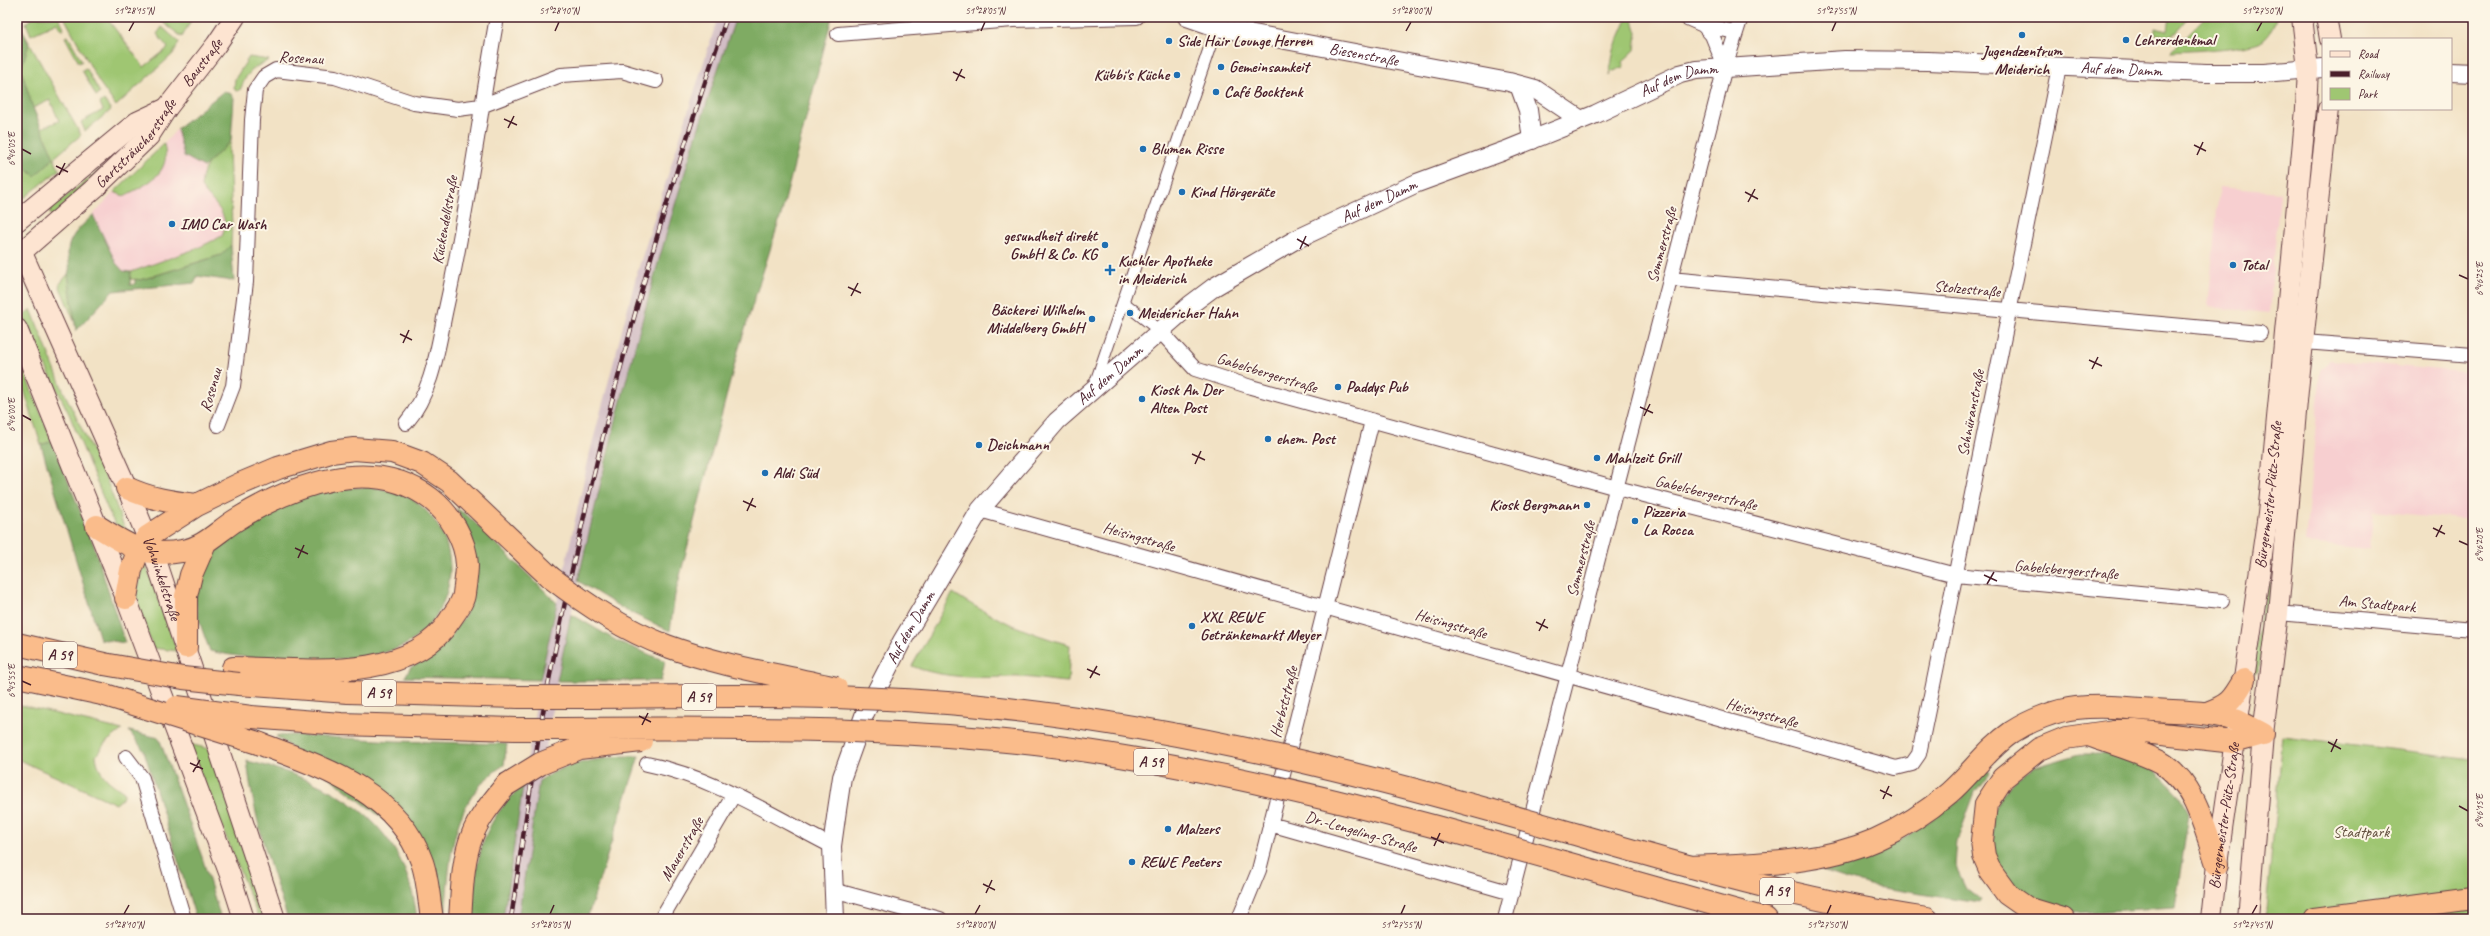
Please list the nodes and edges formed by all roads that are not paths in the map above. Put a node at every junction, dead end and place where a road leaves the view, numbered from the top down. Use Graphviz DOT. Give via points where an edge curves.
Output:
graph roads {
  1 [pos="235,17"];
  2 [pos="497,17"];
  3 [pos="1137,17"];
  4 [pos="1187,17"];
  5 [pos="1685,17"];
  6 [pos="1740,17"];
  7 [pos="2302,17"];
  8 [pos="2326,17"];
  9 [pos="1218,22"];
  10 [pos="1703,25"];
  11 [pos="1735,32"];
  12 [pos="838,34"];
  13 [pos="2330,38"];
  14 [pos="1725,67"];
  15 [pos="2059,67"];
  16 [pos="2316,69"];
  17 [pos="2452,72"];
  18 [pos="2473,73"];
  19 [pos="656,81"];
  20 [pos="1519,85"];
  21 [pos="481,106"];
  22 [pos="167,108"];
  23 [pos="2328,110"];
  24 [pos="1581,120"];
  25 [pos="1532,140"];
  26 [pos="17,221"];
  27 [pos="19,253"];
  28 [pos="1670,279"];
  29 [pos="1123,302"];
  30 [pos="2009,310"];
  31 [pos="17,329"];
  32 [pos="1160,331"];
  33 [pos="2260,333"];
  34 [pos="2304,342"];
  35 [pos="2473,355"];
  36 [pos="1093,390"];
  37 [pos="1372,421"];
  38 [pos="406,423"];
  39 [pos="218,425"];
  40 [pos="127,488"];
  41 [pos="1617,488"];
  42 [pos="197,505"];
  43 [pos="980,510"];
  44 [pos="97,526"];
  45 [pos="205,544"];
  46 [pos="147,547"];
  47 [pos="1956,575"];
  48 [pos="126,598"];
  49 [pos="2222,601"];
  50 [pos="1325,607"];
  51 [pos="2278,613"];
  52 [pos="2473,630"];
  53 [pos="17,644"];
  54 [pos="186,647"];
  55 [pos="17,676"];
  56 [pos="236,676"];
  57 [pos="1569,676"];
  58 [pos="2244,680"];
  59 [pos="102,694"];
  60 [pos="880,699"];
  61 [pos="2207,713"];
  62 [pos="729,730"];
  63 [pos="2236,732"];
  64 [pos="2263,734"];
  65 [pos="2091,736"];
  66 [pos="126,757"];
  67 [pos="647,764"];
  68 [pos="1912,764"];
  69 [pos="733,796"];
  70 [pos="1270,824"];
  71 [pos="832,846"];
  72 [pos="2217,864"];
  73 [pos="1690,867"];
  74 [pos="833,890"];
  75 [pos="1512,893"];
  76 [pos="2473,898"];
  77 [pos="1736,914"];
  78 [pos="184,919"];
  79 [pos="244,919"];
  80 [pos="275,919"];
  81 [pos="432,919"];
  82 [pos="460,919"];
  83 [pos="661,919"];
  84 [pos="835,919"];
  85 [pos="940,919"];
  86 [pos="1239,919"];
  87 [pos="1505,919"];
  88 [pos="1766,919"];
  89 [pos="1927,919"];
  90 [pos="2063,919"];
  91 [pos="2211,919"];
  92 [pos="2248,919"];
  93 [pos="2314,919"];
  1 -- 22 [label="main road, Baustraße"];
  2 -- 21 [label="street, Kückendellstraße"];
  3 -- 12 [label="street" via="1013,20"];
  4 -- 9 [label="street, Biesenstraße"];
  5 -- 10 [label="street"];
  6 -- 11 [label="street, Sommerstraße"];
  7 -- 16 [label="main road, Bürgermeister-Pütz-Straße"];
  8 -- 13 [label="main road"];
  9 -- 20 [label="street, Biesenstraße"];
  9 -- 29 [label="street"];
  10 -- 11 [label="street"];
  10 -- 14 [label="street" via="1712,35"];
  11 -- 14 [label="street, Sommerstraße"];
  14 -- 15 [label="street, Auf dem Damm" via="1845,60"];
  14 -- 24 [label="street, Auf dem Damm" via="1680,74"];
  14 -- 28 [label="street, Sommerstraße"];
  15 -- 16 [label="street, Auf dem Damm" via="2206,73 2264,73"];
  15 -- 30 [label="street, Schnüranstraße"];
  16 -- 58 [label="main road, Bürgermeister-Pütz-Straße" via="2273,470"];
  17 -- 18 [label="street"];
  19 -- 21 [label="street, Rosenau" via="622,71 562,75"];
  20 -- 24 [label="street, Biesenstraße" via="1535,89"];
  20 -- 25 [label="street" via="1528,110"];
  21 -- 38 [label="street, Kückendellstraße" via="460,247 431,376 413,415"];
  21 -- 39 [label="street, Rosenau" via="458,109 414,102 335,77 276,70 264,77 255,90 252,120 246,282 234,378"];
  22 -- 26 [label="main road, Gartsträucherstraße" via="137,122"];
  22 -- 27 [label="main road, Gartsträucherstraße" via="149,136 96,187"];
  23 -- 34 [label="main road, Bürgermeister-Pütz-Straße"];
  24 -- 25 [label="street, Auf dem Damm"];
  25 -- 32 [label="street, Auf dem Damm" via="1418,183 1295,240 1214,287"];
  27 -- 40 [label="main road, Vohwinkelstraße"];
  28 -- 30 [label="street, Stolzestraße"];
  28 -- 41 [label="street, Sommerstraße"];
  29 -- 32 [label="street"];
  29 -- 36 [label="street"];
  30 -- 33 [label="street, Stolzestraße"];
  30 -- 47 [label="street, Schnüranstraße"];
  31 -- 44 [label="main road"];
  32 -- 36 [label="street, Auf dem Damm"];
  32 -- 37 [label="street, Gabelsbergerstraße" via="1195,369"];
  34 -- 35 [label="street"];
  34 -- 51 [label="main road, Bürgermeister-Pütz-Straße"];
  36 -- 43 [label="street, Auf dem Damm" via="1057,421"];
  37 -- 41 [label="street, Gabelsbergerstraße"];
  37 -- 50 [label="street, Herbststraße"];
  40 -- 42 [label="highway" via="163,501"];
  40 -- 46 [label="main road, Vohwinkelstraße"];
  41 -- 47 [label="street, Gabelsbergerstraße"];
  41 -- 57 [label="street, Sommerstraße"];
  42 -- 46 [label="highway"];
  42 -- 60 [label="highway, bridge" via="278,468 331,452 354,449 392,452 422,463 449,481 550,577 592,608 634,632 668,647"];
  43 -- 50 [label="street, Heisingstraße"];
  43 -- 71 [label="street, Auf dem Damm" via="902,641 865,713 842,778"];
  44 -- 46 [label="highway"];
  44 -- 48 [label="main road"];
  45 -- 46 [label="highway" via="184,551"];
  45 -- 54 [label="highway" via="191,575 186,596"];
  45 -- 56 [label="highway" via="234,521 276,497 346,476 387,478 416,488 441,507 458,531 467,564 463,598 442,632 417,650 381,664 344,670"];
  46 -- 48 [label="highway" via="131,570"];
  46 -- 54 [label="main road, Vohwinkelstraße"];
  47 -- 49 [label="street, Gabelsbergerstraße"];
  47 -- 68 [label="street, Schnüranstraße" via="1919,754"];
  48 -- 79 [label="main road" via="230,875"];
  50 -- 57 [label="street, Heisingstraße"];
  50 -- 70 [label="street, Herbststraße"];
  51 -- 52 [label="street, Am Stadtpark"];
  51 -- 64 [label="main road, Bürgermeister-Pütz-Straße"];
  53 -- 56 [label="highway, A 59, bridge" via="104,664 183,678"];
  54 -- 80 [label="main road, Vohwinkelstraße"];
  55 -- 59 [label="highway, A 59"];
  56 -- 60 [label="highway, A 59, bridge" via="348,692 519,697"];
  57 -- 68 [label="street, Heisingstraße" via="1896,768"];
  57 -- 75 [label="street, Sommerstraße"];
  58 -- 61 [label="highway" via="2226,706"];
  58 -- 63 [label="main road, Bürgermeister-Pütz-Straße"];
  59 -- 62 [label="highway, A 59, bridge" via="252,717 341,724 516,729"];
  59 -- 81 [label="highway, bridge" via="258,743 329,771 359,786 383,804 405,829 422,862"];
  60 -- 73 [label="highway, A 59, bridge" via="988,706 1107,721 1225,743 1320,764"];
  61 -- 63 [label="highway"];
  61 -- 73 [label="highway" via="2075,708 2044,717 2012,732 1987,753 1950,793 1911,822 1875,840 1840,852 1809,858"];
  62 -- 77 [label="highway, A 59, bridge" via="872,732 982,740 1100,753 1222,774 1433,825"];
  62 -- 82 [label="highway, bridge" via="580,748 540,764 506,785 486,810 471,837 464,873"];
  63 -- 64 [label="highway"];
  63 -- 65 [label="highway" via="2114,731"];
  63 -- 72 [label="main road, Bürgermeister-Pütz-Straße"];
  64 -- 92 [label="main road, Bürgermeister-Pütz-Straße"];
  65 -- 72 [label="highway" via="2160,762 2173,773 2195,803"];
  65 -- 90 [label="highway" via="2066,738 2039,750 2014,767 1994,791 1986,804 1983,816 1984,856 1991,872 2007,894 2027,908"];
  66 -- 78 [label="street" via="142,778"];
  67 -- 69 [label="street" via="678,770"];
  69 -- 71 [label="street"];
  69 -- 83 [label="street, Mauerstraße"];
  70 -- 75 [label="street, Dr.-Lengeling-Straße"];
  70 -- 86 [label="street, Herbststraße" via="1259,870"];
  71 -- 74 [label="street, Auf dem Damm"];
  72 -- 91 [label="main road, Bürgermeister-Pütz-Straße"];
  73 -- 89 [label="highway, A 59" via="1790,894 1865,910"];
  74 -- 84 [label="street, Auf dem Damm"];
  74 -- 85 [label="street"];
  75 -- 87 [label="street, Sommerstraße"];
  76 -- 93 [label="highway"];
  77 -- 88 [label="highway, A 59"];
}
